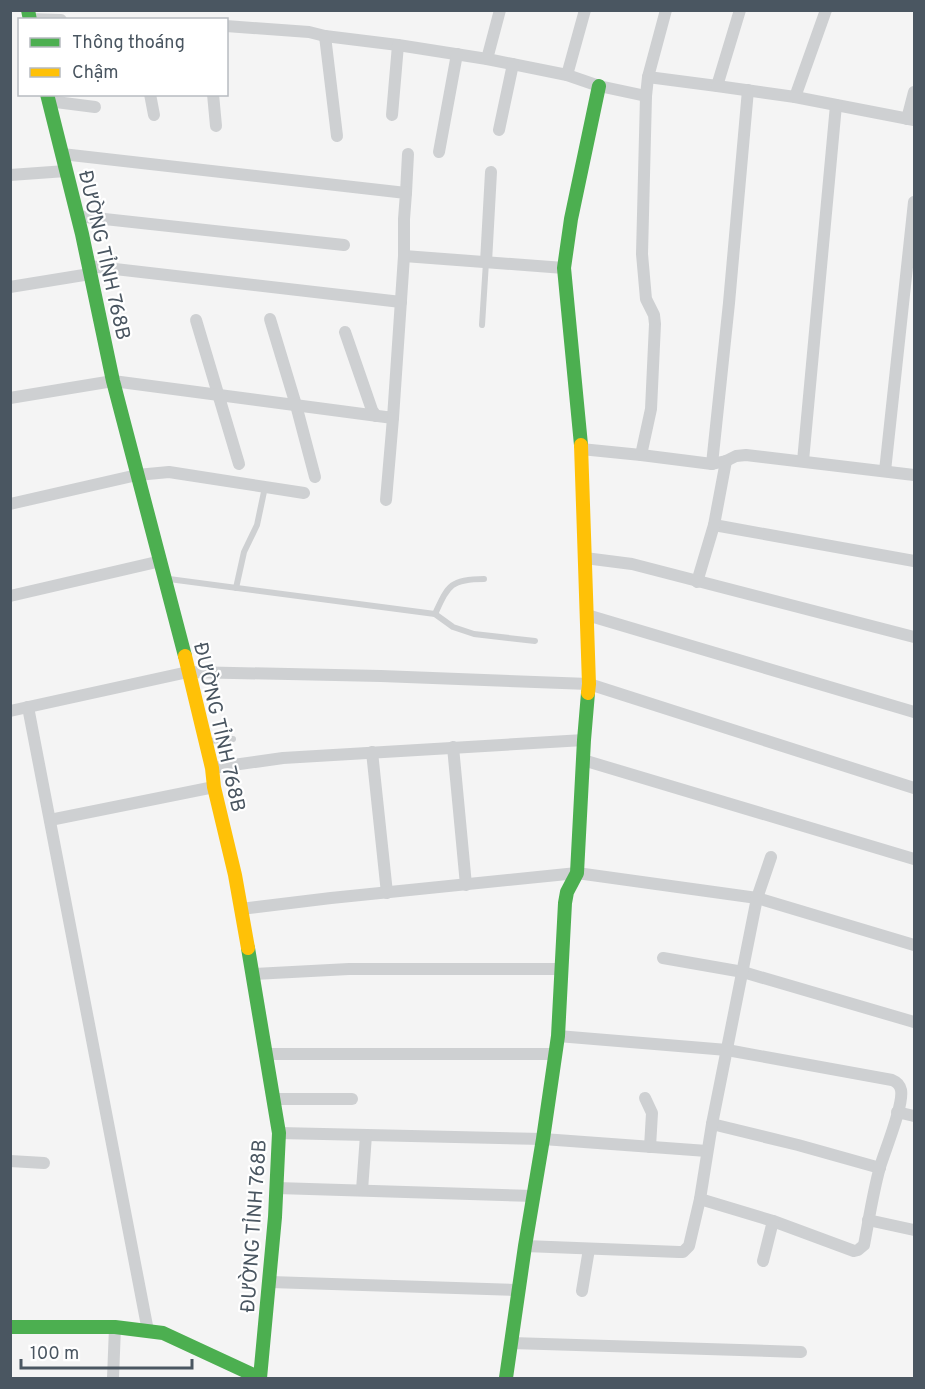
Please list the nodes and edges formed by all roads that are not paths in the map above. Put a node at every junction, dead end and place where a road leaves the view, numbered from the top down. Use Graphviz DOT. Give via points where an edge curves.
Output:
graph roads {
  1 [pos="500,10"];
  2 [pos="585,10"];
  3 [pos="666,10"];
  4 [pos="740,10"];
  5 [pos="826,10"];
  6 [pos="29,16"];
  7 [pos="45,18"];
  8 [pos="228,26"];
  9 [pos="325,36"];
  10 [pos="398,45"];
  11 [pos="457,54"];
  12 [pos="487,59"];
  13 [pos="513,64"];
  14 [pos="567,75"];
  15 [pos="648,77"];
  16 [pos="599,86"];
  17 [pos="717,86"];
  18 [pos="748,90"];
  19 [pos="915,92"];
  20 [pos="150,96"];
  21 [pos="213,96"];
  22 [pos="646,96"];
  23 [pos="795,97"];
  24 [pos="47,98"];
  25 [pos="836,105"];
  26 [pos="95,107"];
  27 [pos="392,114"];
  28 [pos="154,115"];
  29 [pos="911,119"];
  30 [pos="216,126"];
  31 [pos="499,130"];
  32 [pos="337,136"];
  33 [pos="439,152"];
  34 [pos="62,154"];
  35 [pos="408,154"];
  36 [pos="66,171"];
  37 [pos="491,172"];
  38 [pos="10,175"];
  39 [pos="406,193"];
  40 [pos="915,202"];
  41 [pos="77,216"];
  42 [pos="344,245"];
  43 [pos="404,256"];
  44 [pos="486,262"];
  45 [pos="564,268"];
  46 [pos="89,270"];
  47 [pos="10,287"];
  48 [pos="401,302"];
  49 [pos="270,319"];
  50 [pos="196,320"];
  51 [pos="482,325"];
  52 [pos="345,332"];
  53 [pos="113,381"];
  54 [pos="218,395"];
  55 [pos="10,398"];
  56 [pos="296,405"];
  57 [pos="376,416"];
  58 [pos="393,418"];
  59 [pos="581,449"];
  60 [pos="641,455"];
  61 [pos="802,461"];
  62 [pos="726,462"];
  63 [pos="239,464"];
  64 [pos="712,464"];
  65 [pos="885,471"];
  66 [pos="137,475"];
  67 [pos="915,475"];
  68 [pos="315,477"];
  69 [pos="265,487"];
  70 [pos="304,493"];
  71 [pos="386,500"];
  72 [pos="10,504"];
  73 [pos="714,525"];
  74 [pos="585,558"];
  75 [pos="160,561"];
  76 [pos="915,561"];
  77 [pos="165,579"];
  78 [pos="484,579"];
  79 [pos="697,582"];
  80 [pos="236,588"];
  81 [pos="10,596"];
  82 [pos="435,614"];
  83 [pos="587,615"];
  84 [pos="915,638"];
  85 [pos="535,641"];
  86 [pos="188,672"];
  87 [pos="589,684"];
  88 [pos="28,708"];
  89 [pos="10,711"];
  90 [pos="915,712"];
  91 [pos="233,739"];
  92 [pos="584,740"];
  93 [pos="206,742"];
  94 [pos="453,747"];
  95 [pos="372,752"];
  96 [pos="583,760"];
  97 [pos="212,768"];
  98 [pos="214,787"];
  99 [pos="915,788"];
  100 [pos="50,820"];
  101 [pos="771,856"];
  102 [pos="915,859"];
  103 [pos="577,873"];
  104 [pos="466,885"];
  105 [pos="387,893"];
  106 [pos="758,898"];
  107 [pos="241,909"];
  108 [pos="915,945"];
  109 [pos="663,958"];
  110 [pos="562,969"];
  111 [pos="743,972"];
  112 [pos="252,974"];
  113 [pos="915,1022"];
  114 [pos="558,1036"];
  115 [pos="727,1050"];
  116 [pos="266,1054"];
  117 [pos="556,1054"];
  118 [pos="645,1098"];
  119 [pos="274,1099"];
  120 [pos="352,1100"];
  121 [pos="897,1112"];
  122 [pos="915,1116"];
  123 [pos="712,1124"];
  124 [pos="279,1132"];
  125 [pos="366,1135"];
  126 [pos="543,1139"];
  127 [pos="650,1147"];
  128 [pos="707,1151"];
  129 [pos="10,1161"];
  130 [pos="44,1163"];
  131 [pos="880,1168"];
  132 [pos="277,1188"];
  133 [pos="362,1190"];
  134 [pos="534,1196"];
  135 [pos="700,1199"];
  136 [pos="868,1220"];
  137 [pos="773,1221"];
  138 [pos="915,1230"];
  139 [pos="525,1246"];
  140 [pos="589,1249"];
  141 [pos="762,1261"];
  142 [pos="270,1282"];
  143 [pos="518,1290"];
  144 [pos="582,1291"];
  145 [pos="10,1327"];
  146 [pos="115,1327"];
  147 [pos="148,1331"];
  148 [pos="511,1343"];
  149 [pos="801,1352"];
  150 [pos="113,1378"];
  151 [pos="260,1378"];
  152 [pos="506,1378"];
  1 -- 12 [label="street"];
  2 -- 14 [label="street"];
  3 -- 15 [label="street"];
  4 -- 17 [label="street"];
  5 -- 23 [label="street"];
  6 -- 7 [label="street"];
  8 -- 9 [label="street"];
  9 -- 10 [label="street"];
  9 -- 32 [label="street"];
  10 -- 11 [label="street"];
  10 -- 27 [label="street"];
  11 -- 12 [label="street"];
  11 -- 33 [label="street"];
  12 -- 13 [label="street"];
  13 -- 14 [label="street"];
  13 -- 31 [label="street"];
  14 -- 16 [label="street"];
  15 -- 17 [label="street"];
  15 -- 22 [label="street"];
  16 -- 22 [label="street"];
  16 -- 45 [label="street"];
  17 -- 18 [label="street"];
  18 -- 23 [label="street"];
  18 -- 64 [label="street"];
  19 -- 29 [label="street"];
  20 -- 28 [label="street"];
  21 -- 30 [label="street"];
  22 -- 60 [label="street" via="642,254 646,299 655,324 651,409"];
  23 -- 25 [label="street"];
  24 -- 26 [label="street"];
  24 -- 34 [label="street, ĐƯỜNG TỈNH 768B"];
  25 -- 29 [label="street"];
  25 -- 61 [label="street"];
  34 -- 36 [label="street, ĐƯỜNG TỈNH 768B"];
  34 -- 39 [label="street"];
  35 -- 39 [label="street"];
  36 -- 38 [label="street"];
  36 -- 41 [label="street, ĐƯỜNG TỈNH 768B"];
  37 -- 44 [label="street"];
  39 -- 43 [label="street"];
  40 -- 65 [label="street"];
  41 -- 42 [label="street"];
  41 -- 46 [label="street, ĐƯỜNG TỈNH 768B"];
  43 -- 44 [label="street"];
  43 -- 48 [label="street"];
  44 -- 45 [label="street"];
  44 -- 51 [label="lane"];
  45 -- 59 [label="street"];
  46 -- 47 [label="street"];
  46 -- 48 [label="street"];
  46 -- 53 [label="street, ĐƯỜNG TỈNH 768B"];
  48 -- 58 [label="street"];
  49 -- 56 [label="street"];
  50 -- 54 [label="street"];
  52 -- 57 [label="street"];
  53 -- 54 [label="street"];
  53 -- 55 [label="street"];
  53 -- 66 [label="street, ĐƯỜNG TỈNH 768B"];
  54 -- 56 [label="street"];
  54 -- 63 [label="street"];
  56 -- 57 [label="street"];
  56 -- 68 [label="street"];
  57 -- 58 [label="street"];
  58 -- 71 [label="street"];
  59 -- 60 [label="street"];
  59 -- 74 [label="street"];
  60 -- 64 [label="street"];
  61 -- 62 [label="street" via="746,455"];
  61 -- 65 [label="street"];
  62 -- 64 [label="street"];
  62 -- 73 [label="street"];
  65 -- 67 [label="street"];
  66 -- 69 [label="street" via="169,472"];
  66 -- 72 [label="street"];
  66 -- 75 [label="street, ĐƯỜNG TỈNH 768B"];
  69 -- 70 [label="street"];
  69 -- 80 [label="lane"];
  73 -- 76 [label="street"];
  73 -- 79 [label="street"];
  74 -- 79 [label="street" via="632,564"];
  74 -- 83 [label="street"];
  75 -- 77 [label="street, ĐƯỜNG TỈNH 768B"];
  75 -- 81 [label="street"];
  77 -- 80 [label="lane"];
  77 -- 86 [label="street, ĐƯỜNG TỈNH 768B"];
  78 -- 82 [label="lane" via="453,584"];
  79 -- 84 [label="street"];
  80 -- 82 [label="lane"];
  82 -- 85 [label="lane" via="453,627 474,634"];
  83 -- 87 [label="street"];
  83 -- 90 [label="street"];
  86 -- 87 [label="street"];
  86 -- 88 [label="street"];
  86 -- 93 [label="street, ĐƯỜNG TỈNH 768B"];
  87 -- 92 [label="street"];
  87 -- 99 [label="street"];
  88 -- 89 [label="street"];
  88 -- 100 [label="street"];
  91 -- 93 [label="lane"];
  92 -- 94 [label="street"];
  92 -- 96 [label="street"];
  93 -- 97 [label="street, ĐƯỜNG TỈNH 768B"];
  94 -- 95 [label="street"];
  94 -- 104 [label="street"];
  95 -- 97 [label="street"];
  95 -- 105 [label="street"];
  96 -- 102 [label="street"];
  96 -- 103 [label="street"];
  97 -- 98 [label="street, ĐƯỜNG TỈNH 768B"];
  98 -- 100 [label="street"];
  98 -- 107 [label="street, ĐƯỜNG TỈNH 768B"];
  100 -- 147 [label="street"];
  101 -- 106 [label="street"];
  103 -- 104 [label="street"];
  103 -- 106 [label="street"];
  103 -- 110 [label="street" via="565,903"];
  104 -- 105 [label="street"];
  105 -- 107 [label="street"];
  106 -- 108 [label="street"];
  106 -- 111 [label="street"];
  107 -- 112 [label="street, ĐƯỜNG TỈNH 768B"];
  109 -- 111 [label="street"];
  110 -- 112 [label="street" via="349,969"];
  110 -- 114 [label="street"];
  111 -- 113 [label="street"];
  111 -- 115 [label="street"];
  112 -- 116 [label="street, ĐƯỜNG TỈNH 768B"];
  114 -- 115 [label="street"];
  114 -- 117 [label="street"];
  115 -- 121 [label="street" via="892,1080 901,1089"];
  115 -- 123 [label="street"];
  116 -- 117 [label="street"];
  116 -- 119 [label="street, ĐƯỜNG TỈNH 768B"];
  117 -- 126 [label="street"];
  118 -- 127 [label="street" via="652,1113"];
  119 -- 120 [label="street"];
  119 -- 124 [label="street, ĐƯỜNG TỈNH 768B"];
  121 -- 122 [label="street"];
  121 -- 131 [label="street"];
  123 -- 128 [label="street"];
  123 -- 131 [label="street"];
  124 -- 125 [label="street"];
  124 -- 132 [label="street, ĐƯỜNG TỈNH 768B"];
  125 -- 126 [label="street"];
  125 -- 133 [label="street"];
  126 -- 127 [label="street"];
  126 -- 134 [label="street"];
  127 -- 128 [label="street"];
  128 -- 135 [label="street"];
  129 -- 130 [label="street"];
  131 -- 136 [label="street"];
  132 -- 133 [label="street"];
  132 -- 142 [label="street, ĐƯỜNG TỈNH 768B"];
  133 -- 134 [label="street"];
  134 -- 139 [label="street"];
  135 -- 137 [label="street"];
  135 -- 140 [label="street" via="689,1246 683,1252"];
  136 -- 137 [label="street" via="864,1245 854,1251"];
  136 -- 138 [label="street"];
  137 -- 141 [label="street"];
  139 -- 140 [label="street"];
  139 -- 143 [label="street"];
  140 -- 144 [label="street"];
  142 -- 143 [label="street"];
  142 -- 151 [label="street, ĐƯỜNG TỈNH 768B"];
  143 -- 148 [label="street"];
  145 -- 146 [label="street"];
  146 -- 147 [label="street"];
  146 -- 150 [label="street"];
  147 -- 151 [label="street" via="163,1333"];
  148 -- 149 [label="street"];
  148 -- 152 [label="street"];
}
